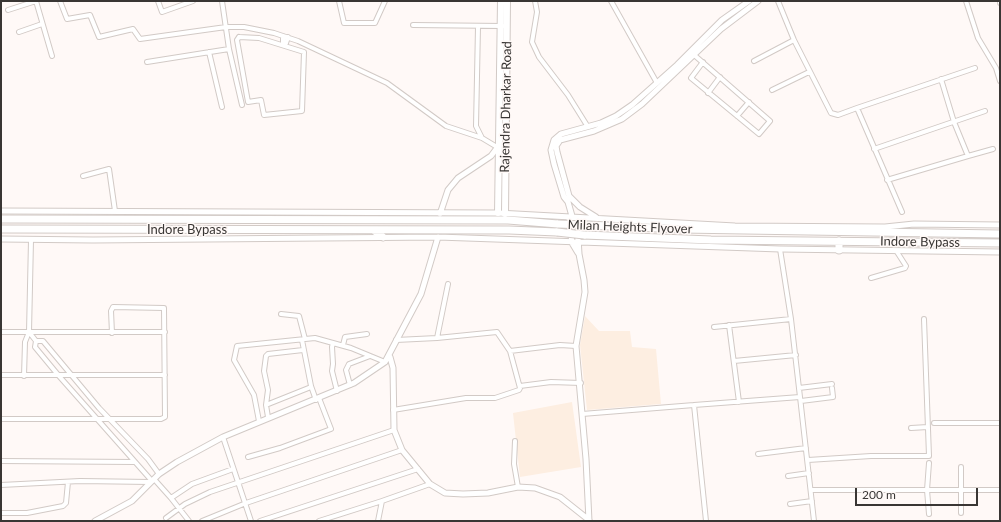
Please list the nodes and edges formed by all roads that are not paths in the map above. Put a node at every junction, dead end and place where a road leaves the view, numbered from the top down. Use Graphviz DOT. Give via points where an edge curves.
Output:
graph roads {
  1 [pos="36,1"];
  2 [pos="60,1"];
  3 [pos="158,1"];
  4 [pos="193,1"];
  5 [pos="222,1"];
  6 [pos="339,1"];
  7 [pos="385,1"];
  8 [pos="501,1"];
  9 [pos="506,1"];
  10 [pos="535,1"];
  11 [pos="611,1"];
  12 [pos="749,1"];
  13 [pos="758,1"];
  14 [pos="778,1"];
  15 [pos="966,1"];
  16 [pos="742,9"];
  17 [pos="8,10"];
  18 [pos="42,24"];
  19 [pos="413,25"];
  20 [pos="504,26"];
  21 [pos="226,27"];
  22 [pos="478,27"];
  23 [pos="264,31"];
  24 [pos="19,32"];
  25 [pos="283,36"];
  26 [pos="288,37"];
  27 [pos="263,39"];
  28 [pos="794,40"];
  29 [pos="283,45"];
  30 [pos="229,49"];
  31 [pos="209,52"];
  32 [pos="692,53"];
  33 [pos="52,56"];
  34 [pos="754,61"];
  35 [pos="146,62"];
  36 [pos="703,62"];
  37 [pos="975,68"];
  38 [pos="809,72"];
  39 [pos="720,78"];
  40 [pos="941,79"];
  41 [pos="665,80"];
  42 [pos="1000,81"];
  43 [pos="657,83"];
  44 [pos="772,90"];
  45 [pos="708,93"];
  46 [pos="749,102"];
  47 [pos="242,105"];
  48 [pos="222,107"];
  49 [pos="857,108"];
  50 [pos="985,111"];
  51 [pos="737,116"];
  52 [pos="954,122"];
  53 [pos="588,127"];
  54 [pos="482,138"];
  55 [pos="501,145"];
  56 [pos="874,149"];
  57 [pos="993,149"];
  58 [pos="968,156"];
  59 [pos="83,176"];
  60 [pos="887,180"];
  61 [pos="568,196"];
  62 [pos="568,202"];
  63 [pos="1,211"];
  64 [pos="115,212"];
  65 [pos="902,212"];
  66 [pos="440,214"];
  67 [pos="502,214"];
  68 [pos="377,216"];
  69 [pos="572,216"];
  70 [pos="599,218"];
  71 [pos="1,219"];
  72 [pos="353,220"];
  73 [pos="1000,225"];
  74 [pos="1,230"];
  75 [pos="373,230"];
  76 [pos="877,230"];
  77 [pos="906,234"];
  78 [pos="1000,234"];
  79 [pos="382,237"];
  80 [pos="438,237"];
  81 [pos="1,239"];
  82 [pos="31,240"];
  83 [pos="839,241"];
  84 [pos="572,243"];
  85 [pos="579,243"];
  86 [pos="1000,243"];
  87 [pos="780,249"];
  88 [pos="839,250"];
  89 [pos="897,252"];
  90 [pos="1000,252"];
  91 [pos="579,254"];
  92 [pos="871,278"];
  93 [pos="448,284"];
  94 [pos="281,314"];
  95 [pos="791,318"];
  96 [pos="924,319"];
  97 [pos="729,325"];
  98 [pos="714,327"];
  99 [pos="1,332"];
  100 [pos="29,332"];
  101 [pos="165,332"];
  102 [pos="112,333"];
  103 [pos="367,334"];
  104 [pos="437,338"];
  105 [pos="304,339"];
  106 [pos="396,340"];
  107 [pos="36,341"];
  108 [pos="333,343"];
  109 [pos="343,346"];
  110 [pos="576,346"];
  111 [pos="303,350"];
  112 [pos="510,351"];
  113 [pos="796,355"];
  114 [pos="371,356"];
  115 [pos="390,357"];
  116 [pos="734,361"];
  117 [pos="385,362"];
  118 [pos="165,375"];
  119 [pos="1,376"];
  120 [pos="24,376"];
  121 [pos="59,376"];
  122 [pos="73,376"];
  123 [pos="581,383"];
  124 [pos="350,385"];
  125 [pos="520,386"];
  126 [pos="311,387"];
  127 [pos="799,388"];
  128 [pos="337,391"];
  129 [pos="318,399"];
  130 [pos="800,399"];
  131 [pos="739,402"];
  132 [pos="266,405"];
  133 [pos="694,405"];
  134 [pos="393,410"];
  135 [pos="582,414"];
  136 [pos="268,417"];
  137 [pos="1,419"];
  138 [pos="98,419"];
  139 [pos="109,419"];
  140 [pos="259,421"];
  141 [pos="934,423"];
  142 [pos="1000,423"];
  143 [pos="928,427"];
  144 [pos="911,428"];
  145 [pos="394,430"];
  146 [pos="223,437"];
  147 [pos="515,441"];
  148 [pos="806,448"];
  149 [pos="402,450"];
  150 [pos="758,454"];
  151 [pos="248,456"];
  152 [pos="808,460"];
  153 [pos="1,462"];
  154 [pos="136,462"];
  155 [pos="929,463"];
  156 [pos="961,467"];
  157 [pos="233,469"];
  158 [pos="418,469"];
  159 [pos="809,473"];
  160 [pos="159,474"];
  161 [pos="788,476"];
  162 [pos="152,481"];
  163 [pos="68,482"];
  164 [pos="238,482"];
  165 [pos="430,484"];
  166 [pos="1,486"];
  167 [pos="518,487"];
  168 [pos="811,490"];
  169 [pos="927,490"];
  170 [pos="961,490"];
  171 [pos="1000,490"];
  172 [pos="171,498"];
  173 [pos="382,501"];
  174 [pos="812,501"];
  175 [pos="246,503"];
  176 [pos="790,504"];
  177 [pos="180,508"];
  178 [pos="1,513"];
  179 [pos="960,513"];
  180 [pos="928,514"];
  181 [pos="166,518"];
  182 [pos="589,520"];
  183 [pos="95,521"];
  184 [pos="189,521"];
  185 [pos="202,521"];
  186 [pos="251,521"];
  187 [pos="260,521"];
  188 [pos="319,521"];
  189 [pos="378,521"];
  190 [pos="706,521"];
  191 [pos="814,521"];
  1 -- 17 [label="street"];
  1 -- 18 [label="street"];
  2 -- 21 [label="street" via="67,19 90,15 99,37 133,28 140,39"];
  3 -- 4 [label="street" via="162,12"];
  5 -- 21 [label="street"];
  6 -- 7 [label="street" via="344,23 375,23"];
  8 -- 20 [label="main road, Rajendra Dharkar Road"];
  9 -- 20 [label="main road, Rajendra Dharkar Road"];
  10 -- 53 [label="street" via="537,12 532,42 539,57"];
  11 -- 43 [label="street"];
  12 -- 16 [label="street"];
  13 -- 16 [label="street"];
  14 -- 28 [label="street"];
  15 -- 42 [label="street" via="978,38 996,68"];
  16 -- 32 [label="street" via="722,20"];
  18 -- 24 [label="street"];
  18 -- 33 [label="street"];
  19 -- 22 [label="street"];
  20 -- 22 [label="street"];
  20 -- 55 [label="main road, Rajendra Dharkar Road"];
  21 -- 23 [label="street"];
  21 -- 30 [label="street"];
  22 -- 54 [label="street" via="476,126"];
  23 -- 25 [label="street"];
  23 -- 27 [label="street"];
  25 -- 26 [label="street"];
  25 -- 29 [label="street"];
  26 -- 29 [label="street"];
  26 -- 54 [label="street" via="387,83 446,126"];
  27 -- 29 [label="street"];
  27 -- 29 [label="street" via="239,37 237,40 247,101 261,100 264,115 303,109 305,54 303,51"];
  28 -- 34 [label="street"];
  28 -- 38 [label="street"];
  30 -- 31 [label="street"];
  30 -- 47 [label="street"];
  31 -- 35 [label="street"];
  31 -- 48 [label="street"];
  32 -- 36 [label="street"];
  32 -- 41 [label="street"];
  36 -- 39 [label="street"];
  36 -- 45 [label="street" via="691,78"];
  37 -- 40 [label="street"];
  38 -- 44 [label="street"];
  38 -- 49 [label="street" via="830,113 838,115"];
  39 -- 45 [label="street"];
  39 -- 46 [label="street"];
  40 -- 49 [label="street"];
  40 -- 52 [label="street"];
  41 -- 43 [label="street"];
  41 -- 61 [label="street" via="642,104 622,119 594,131 560,140 556,146"];
  43 -- 53 [label="street" via="616,116"];
  45 -- 51 [label="street"];
  46 -- 51 [label="street"];
  46 -- 51 [label="street" via="770,121 759,134"];
  49 -- 56 [label="street"];
  50 -- 52 [label="street"];
  52 -- 56 [label="street"];
  52 -- 58 [label="street"];
  53 -- 62 [label="street" via="561,134 554,140 551,150 564,197"];
  54 -- 55 [label="street"];
  55 -- 66 [label="street" via="491,156 458,178 448,190"];
  55 -- 67 [label="main road, Rajendra Dharkar Road"];
  56 -- 60 [label="street"];
  57 -- 58 [label="street"];
  58 -- 60 [label="street"];
  59 -- 64 [label="street" via="109,169"];
  60 -- 65 [label="street"];
  61 -- 62 [label="street"];
  61 -- 70 [label="street" via="580,207"];
  62 -- 69 [label="street"];
  63 -- 64 [label="street"];
  64 -- 68 [label="street"];
  66 -- 67 [label="street"];
  66 -- 68 [label="street"];
  67 -- 69 [label="street"];
  68 -- 72 [label="highway, Milan Heights Flyover"];
  68 -- 76 [label="highway, Milan Heights Flyover, bridge" via="681,229 832,232"];
  69 -- 70 [label="street"];
  69 -- 84 [label="street" via="569,220"];
  69 -- 85 [label="street" via="577,222"];
  70 -- 76 [label="street" via="735,226"];
  71 -- 72 [label="highway, Indore Bypass"];
  73 -- 76 [label="street" via="914,224"];
  74 -- 75 [label="highway, Indore Bypass"];
  75 -- 79 [label="highway"];
  75 -- 83 [label="highway, Milan Heights Flyover, bridge" via="509,230 584,235"];
  76 -- 77 [label="highway, Milan Heights Flyover"];
  77 -- 78 [label="highway, Indore Bypass"];
  79 -- 80 [label="street"];
  79 -- 82 [label="street"];
  80 -- 84 [label="street"];
  80 -- 106 [label="street" via="421,294"];
  81 -- 82 [label="street"];
  82 -- 100 [label="street"];
  83 -- 86 [label="highway, Indore Bypass"];
  83 -- 88 [label="highway"];
  84 -- 85 [label="street"];
  84 -- 91 [label="street"];
  85 -- 87 [label="street"];
  85 -- 91 [label="street"];
  87 -- 88 [label="street"];
  87 -- 95 [label="street"];
  88 -- 89 [label="street"];
  89 -- 90 [label="street"];
  89 -- 92 [label="street" via="905,268"];
  91 -- 110 [label="street" via="585,292"];
  93 -- 104 [label="street"];
  94 -- 105 [label="street" via="299,316"];
  95 -- 97 [label="street"];
  95 -- 113 [label="street"];
  96 -- 143 [label="street"];
  97 -- 98 [label="street"];
  97 -- 116 [label="street"];
  99 -- 100 [label="street"];
  100 -- 102 [label="street"];
  100 -- 107 [label="street"];
  100 -- 120 [label="street" via="25,342"];
  101 -- 102 [label="street"];
  101 -- 102 [label="street" via="164,308 115,307 111,308 110,312"];
  101 -- 118 [label="street"];
  103 -- 109 [label="street" via="345,337"];
  104 -- 106 [label="street"];
  104 -- 112 [label="street" via="497,332"];
  105 -- 108 [label="street" via="315,338"];
  105 -- 111 [label="street"];
  105 -- 140 [label="street" via="238,346 234,360 254,395"];
  106 -- 115 [label="street"];
  107 -- 121 [label="street" via="35,347"];
  107 -- 122 [label="street" via="43,340"];
  108 -- 109 [label="street"];
  108 -- 128 [label="street" via="332,372"];
  109 -- 114 [label="street"];
  110 -- 112 [label="street" via="560,345"];
  110 -- 123 [label="street"];
  111 -- 126 [label="street"];
  111 -- 132 [label="street" via="266,356"];
  112 -- 125 [label="street"];
  113 -- 116 [label="street"];
  113 -- 127 [label="street"];
  114 -- 117 [label="street"];
  114 -- 124 [label="street" via="349,364 346,370"];
  115 -- 117 [label="street"];
  115 -- 134 [label="street" via="393,368"];
  116 -- 131 [label="street"];
  117 -- 124 [label="street"];
  118 -- 122 [label="street"];
  118 -- 139 [label="street" via="165,417"];
  119 -- 120 [label="street"];
  120 -- 121 [label="street"];
  121 -- 122 [label="street"];
  121 -- 138 [label="street"];
  122 -- 139 [label="street"];
  123 -- 125 [label="street" via="551,382"];
  123 -- 135 [label="street"];
  124 -- 128 [label="street"];
  125 -- 134 [label="street" via="520,390 495,398 466,398"];
  126 -- 129 [label="street"];
  126 -- 132 [label="street"];
  127 -- 130 [label="street"];
  127 -- 130 [label="street" via="832,386 832,397"];
  128 -- 129 [label="street"];
  129 -- 136 [label="street"];
  129 -- 151 [label="street" via="330,429"];
  130 -- 131 [label="street"];
  130 -- 148 [label="street"];
  131 -- 133 [label="street"];
  132 -- 136 [label="street"];
  133 -- 135 [label="street"];
  133 -- 190 [label="street"];
  134 -- 145 [label="street"];
  135 -- 182 [label="street"];
  136 -- 140 [label="street"];
  137 -- 138 [label="street"];
  138 -- 139 [label="street"];
  138 -- 154 [label="street"];
  139 -- 160 [label="street"];
  140 -- 146 [label="street"];
  141 -- 142 [label="street"];
  143 -- 144 [label="street"];
  143 -- 152 [label="street" via="929,456"];
  145 -- 149 [label="street"];
  145 -- 164 [label="street"];
  146 -- 157 [label="street"];
  146 -- 160 [label="street"];
  147 -- 167 [label="street" via="514,464"];
  148 -- 150 [label="street"];
  148 -- 152 [label="street"];
  149 -- 158 [label="street"];
  149 -- 175 [label="street"];
  152 -- 159 [label="street"];
  153 -- 154 [label="street"];
  154 -- 162 [label="street"];
  155 -- 169 [label="street"];
  156 -- 170 [label="street"];
  157 -- 164 [label="street"];
  157 -- 172 [label="street" via="192,484"];
  158 -- 165 [label="street"];
  158 -- 187 [label="street"];
  159 -- 161 [label="street"];
  159 -- 168 [label="street"];
  160 -- 162 [label="street"];
  162 -- 163 [label="street"];
  162 -- 172 [label="street"];
  162 -- 183 [label="street" via="132,501"];
  163 -- 166 [label="street"];
  163 -- 178 [label="street" via="66,503 63,506 27,513"];
  164 -- 175 [label="street"];
  164 -- 177 [label="street" via="198,497"];
  165 -- 167 [label="street" via="445,493 463,494"];
  165 -- 173 [label="street"];
  167 -- 182 [label="street" via="535,488 560,497"];
  168 -- 169 [label="street"];
  168 -- 174 [label="street"];
  169 -- 170 [label="street"];
  169 -- 180 [label="street"];
  170 -- 171 [label="street"];
  170 -- 179 [label="street"];
  172 -- 177 [label="street"];
  173 -- 188 [label="street"];
  173 -- 189 [label="street"];
  174 -- 176 [label="street"];
  174 -- 191 [label="street"];
  175 -- 185 [label="street"];
  175 -- 186 [label="street"];
  177 -- 181 [label="street"];
  177 -- 184 [label="street"];
}
